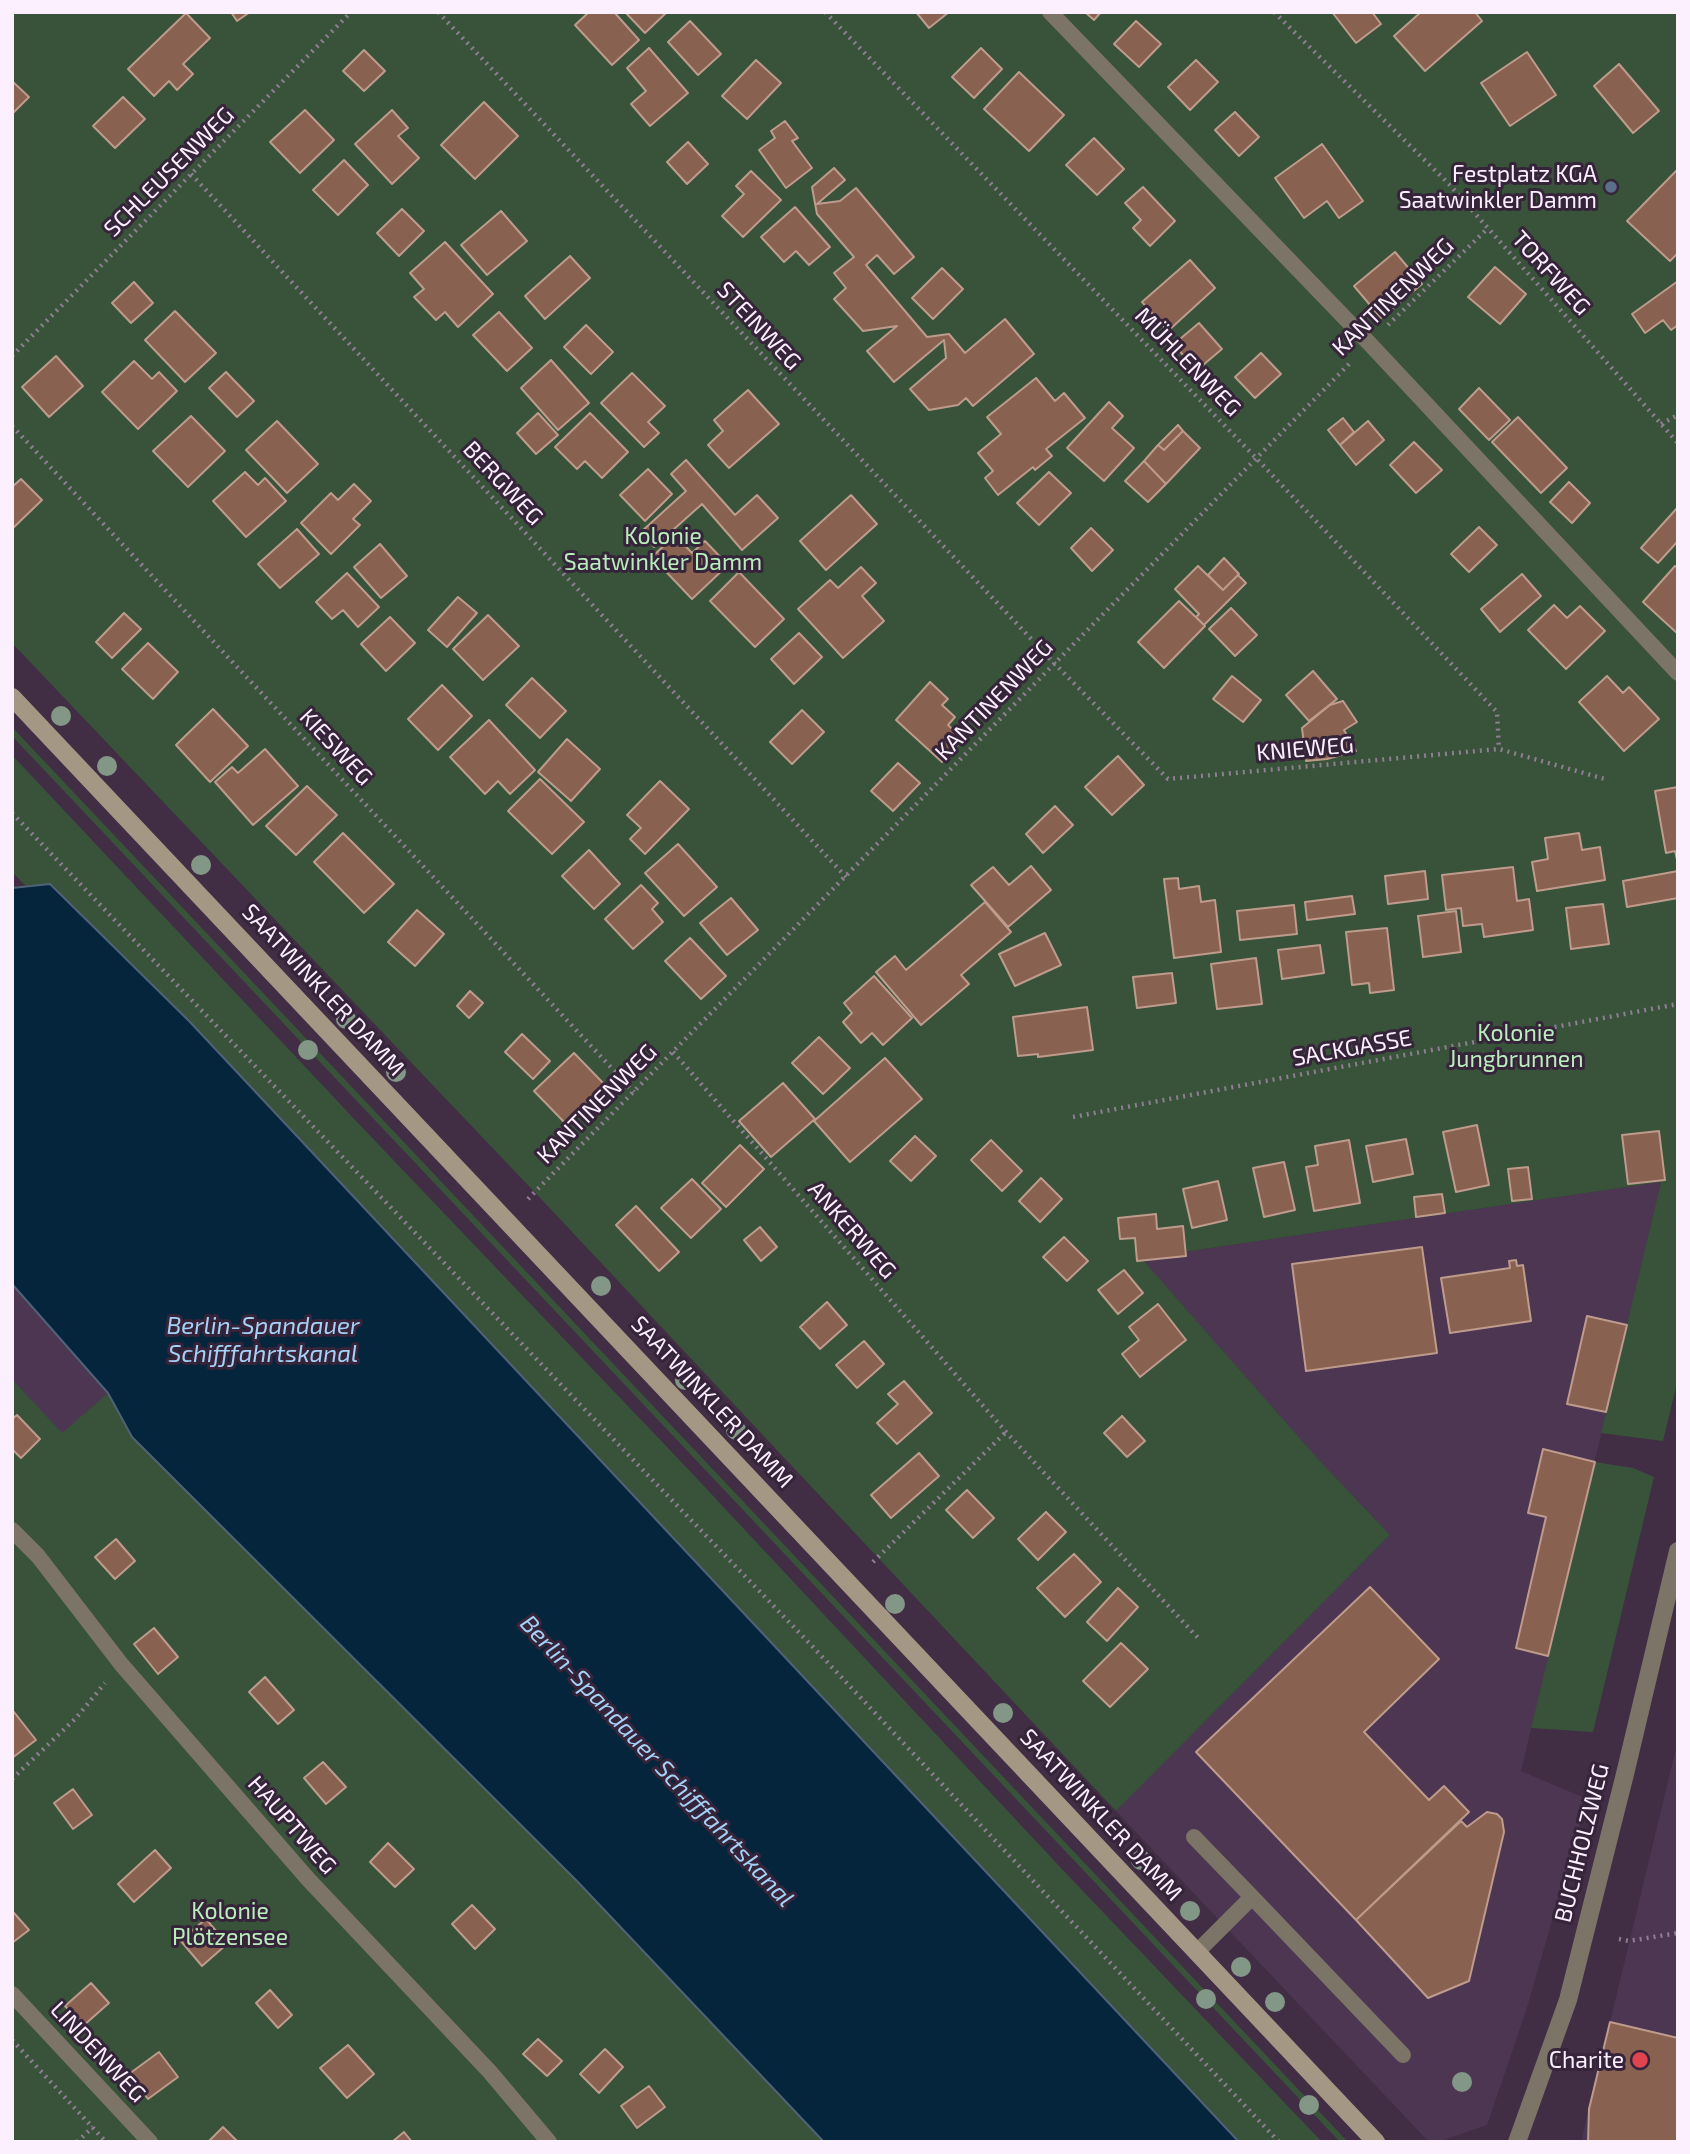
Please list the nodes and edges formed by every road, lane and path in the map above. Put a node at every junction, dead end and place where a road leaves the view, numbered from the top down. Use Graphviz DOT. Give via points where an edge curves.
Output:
graph roads {
  1 [pos="351,12"];
  2 [pos="438,12"];
  3 [pos="825,12"];
  4 [pos="1050,12"];
  5 [pos="1274,12"];
  6 [pos="191,174"];
  7 [pos="1488,228"];
  8 [pos="1370,343"];
  9 [pos="12,356"];
  10 [pos="1678,415"];
  11 [pos="1661,424"];
  12 [pos="12,426"];
  13 [pos="1678,443"];
  14 [pos="1256,458"];
  15 [pos="1054,663"];
  16 [pos="1678,673"];
  17 [pos="12,696"];
  18 [pos="1499,749"];
  19 [pos="1605,779"];
  20 [pos="12,813"];
  21 [pos="846,877"];
  22 [pos="1678,1004"];
  23 [pos="673,1052"];
  24 [pos="634,1092"];
  25 [pos="1073,1117"];
  26 [pos="528,1199"];
  27 [pos="1006,1432"];
  28 [pos="12,1530"];
  29 [pos="1678,1551"];
  30 [pos="873,1562"];
  31 [pos="1200,1640"];
  32 [pos="121,1664"];
  33 [pos="12,1779"];
  34 [pos="1194,1837"];
  35 [pos="1252,1898"];
  36 [pos="1678,1933"];
  37 [pos="1619,1939"];
  38 [pos="1197,1952"];
  39 [pos="12,1994"];
  40 [pos="12,2040"];
  41 [pos="1403,2055"];
  42 [pos="93,2127"];
  43 [pos="77,2142"];
  44 [pos="106,2142"];
  45 [pos="150,2142"];
  46 [pos="549,2142"];
  47 [pos="1279,2142"];
  48 [pos="1376,2142"];
  49 [pos="1517,2142"];
  1 -- 6 [label="path, SCHLEUSENWEG"];
  2 -- 15 [label="path, STEINWEG"];
  3 -- 14 [label="path, MÜHLENWEG"];
  4 -- 8 [label="lane"];
  5 -- 7 [label="path, TORFWEG"];
  6 -- 9 [label="path, SCHLEUSENWEG"];
  6 -- 21 [label="path, BERGWEG"];
  7 -- 8 [label="path, KANTINENWEG"];
  7 -- 11 [label="path, TORFWEG"];
  8 -- 14 [label="path, KANTINENWEG"];
  8 -- 16 [label="lane"];
  10 -- 11 [label="path"];
  11 -- 13 [label="path, TORFWEG"];
  12 -- 24 [label="path, KIESWEG"];
  14 -- 15 [label="path, KANTINENWEG"];
  14 -- 18 [label="path, MÜHLENWEG" via="1497,712"];
  15 -- 18 [label="path, KNIEWEG" via="1168,779"];
  15 -- 21 [label="path, KANTINENWEG"];
  17 -- 38 [label="main road, SAATWINKLER DAMM"];
  18 -- 19 [label="path, KNIEWEG"];
  20 -- 47 [label="path" via="803,1636"];
  21 -- 23 [label="path, KANTINENWEG"];
  22 -- 25 [label="path, SACKGASSE"];
  23 -- 24 [label="path, KANTINENWEG"];
  23 -- 27 [label="path, ANKERWEG"];
  24 -- 26 [label="path, KANTINENWEG"];
  27 -- 30 [label="path"];
  27 -- 31 [label="path, ANKERWEG"];
  28 -- 32 [label="lane, HAUPTWEG" via="38,1556"];
  29 -- 49 [label="street, BUCHHOLZWEG" via="1568,2000"];
  32 -- 33 [label="path" via="76,1718"];
  32 -- 46 [label="lane, HAUPTWEG" via="308,1879 490,2072"];
  34 -- 35 [label="lane"];
  35 -- 38 [label="lane"];
  35 -- 41 [label="lane"];
  36 -- 37 [label="path"];
  38 -- 48 [label="main road, SAATWINKLER DAMM"];
  39 -- 45 [label="lane, LINDENWEG"];
  40 -- 42 [label="path"];
  42 -- 43 [label="path"];
  42 -- 44 [label="path"];
}
